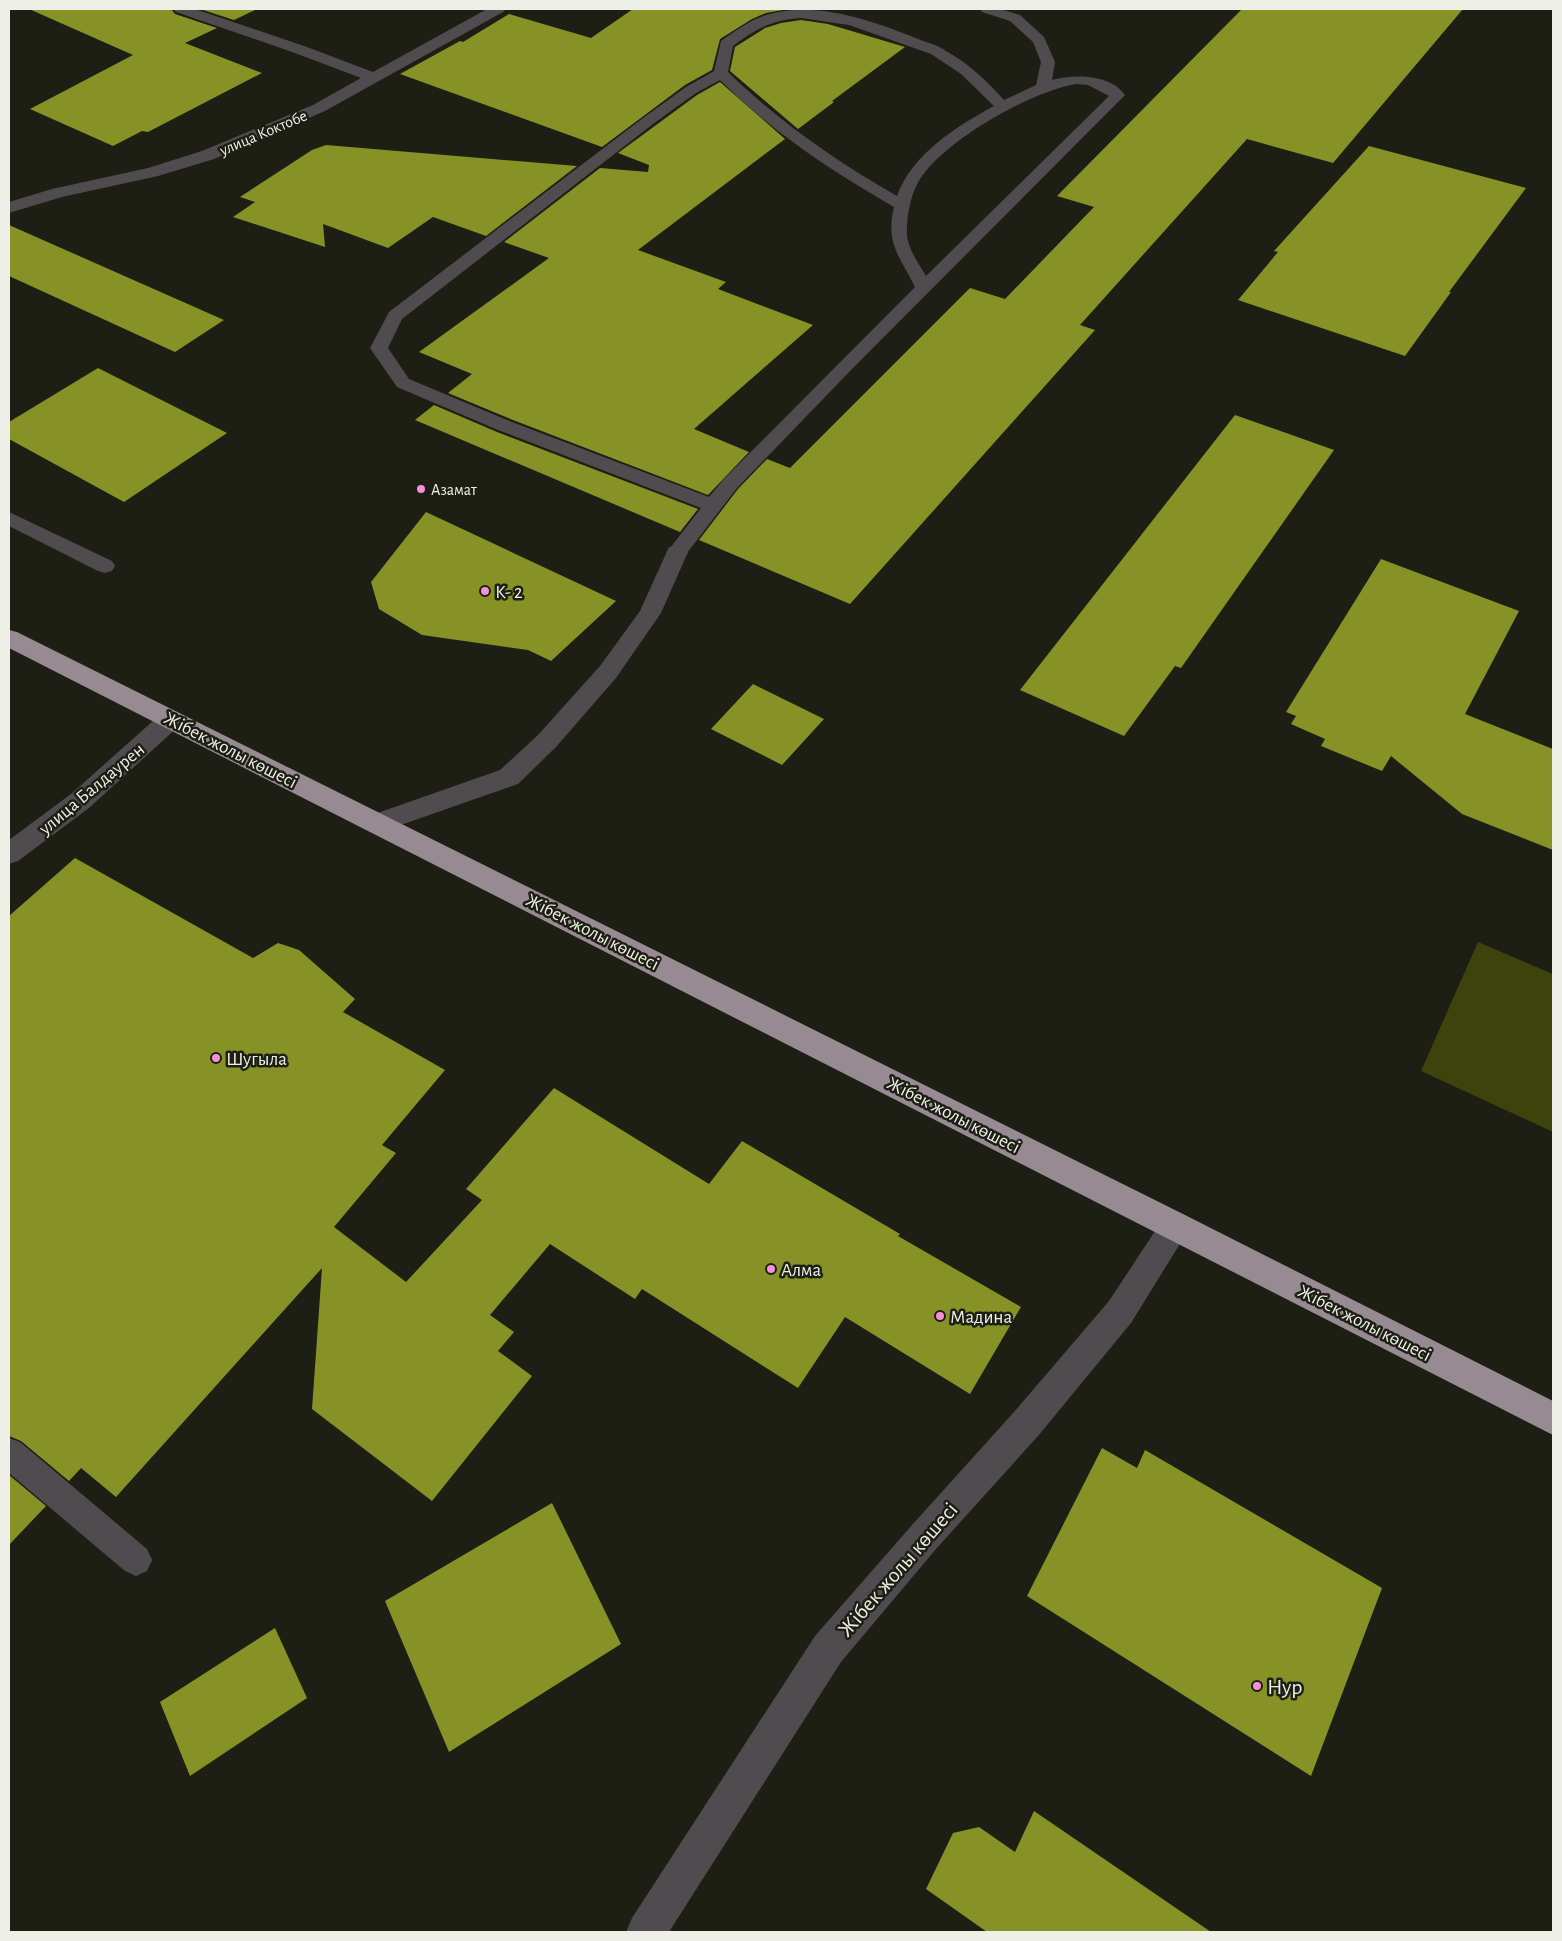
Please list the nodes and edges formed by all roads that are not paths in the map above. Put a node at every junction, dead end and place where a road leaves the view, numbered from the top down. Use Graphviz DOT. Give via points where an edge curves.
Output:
graph roads {
  1 [pos="181,9"];
  2 [pos="498,9"];
  3 [pos="850,9"];
  4 [pos="987,9"];
  5 [pos="813,15"];
  6 [pos="721,73"];
  7 [pos="374,78"];
  8 [pos="1043,87"];
  9 [pos="1002,106"];
  10 [pos="902,205"];
  11 [pos="9,208"];
  12 [pos="924,288"];
  13 [pos="713,506"];
  14 [pos="9,518"];
  15 [pos="677,552"];
  16 [pos="105,566"];
  17 [pos="9,638"];
  18 [pos="171,719"];
  19 [pos="378,823"];
  20 [pos="9,854"];
  21 [pos="1176,1226"];
  22 [pos="1553,1419"];
  23 [pos="9,1453"];
  24 [pos="136,1560"];
  25 [pos="646,1932"];
  1 -- 7 [label="street"];
  2 -- 7 [label="street, улица Коктобе"];
  3 -- 5 [label="lane"];
  4 -- 8 [label="lane" via="1015,18 1039,40 1048,62"];
  5 -- 6 [label="lane" via="782,15 754,24 726,44"];
  5 -- 9 [label="lane" via="858,24 941,53 981,82"];
  6 -- 10 [label="lane" via="769,118 859,181"];
  6 -- 13 [label="lane" via="662,110 395,316 379,348 403,383"];
  7 -- 11 [label="street, улица Коктобе" via="319,108 208,155"];
  8 -- 9 [label="lane"];
  8 -- 12 [label="lane" via="1076,80 1099,83 1118,95"];
  9 -- 10 [label="lane" via="947,144 916,173"];
  10 -- 12 [label="lane" via="898,238"];
  12 -- 13 [label="lane" via="737,477"];
  13 -- 15 [label="lane"];
  14 -- 16 [label="lane"];
  15 -- 19 [label="street" via="650,613 608,672 547,741 509,777"];
  17 -- 18 [label="highway, Жібек жолы көшесі"];
  18 -- 19 [label="highway, Жібек жолы көшесі"];
  18 -- 20 [label="street, улица Балдаурен" via="80,801"];
  19 -- 21 [label="highway, Жібек жолы көшесі"];
  21 -- 22 [label="highway, Жібек жолы көшесі"];
  21 -- 25 [label="street, Жібек жолы көшесі" via="1120,1312 828,1649"];
  23 -- 24 [label="lane"];
}
